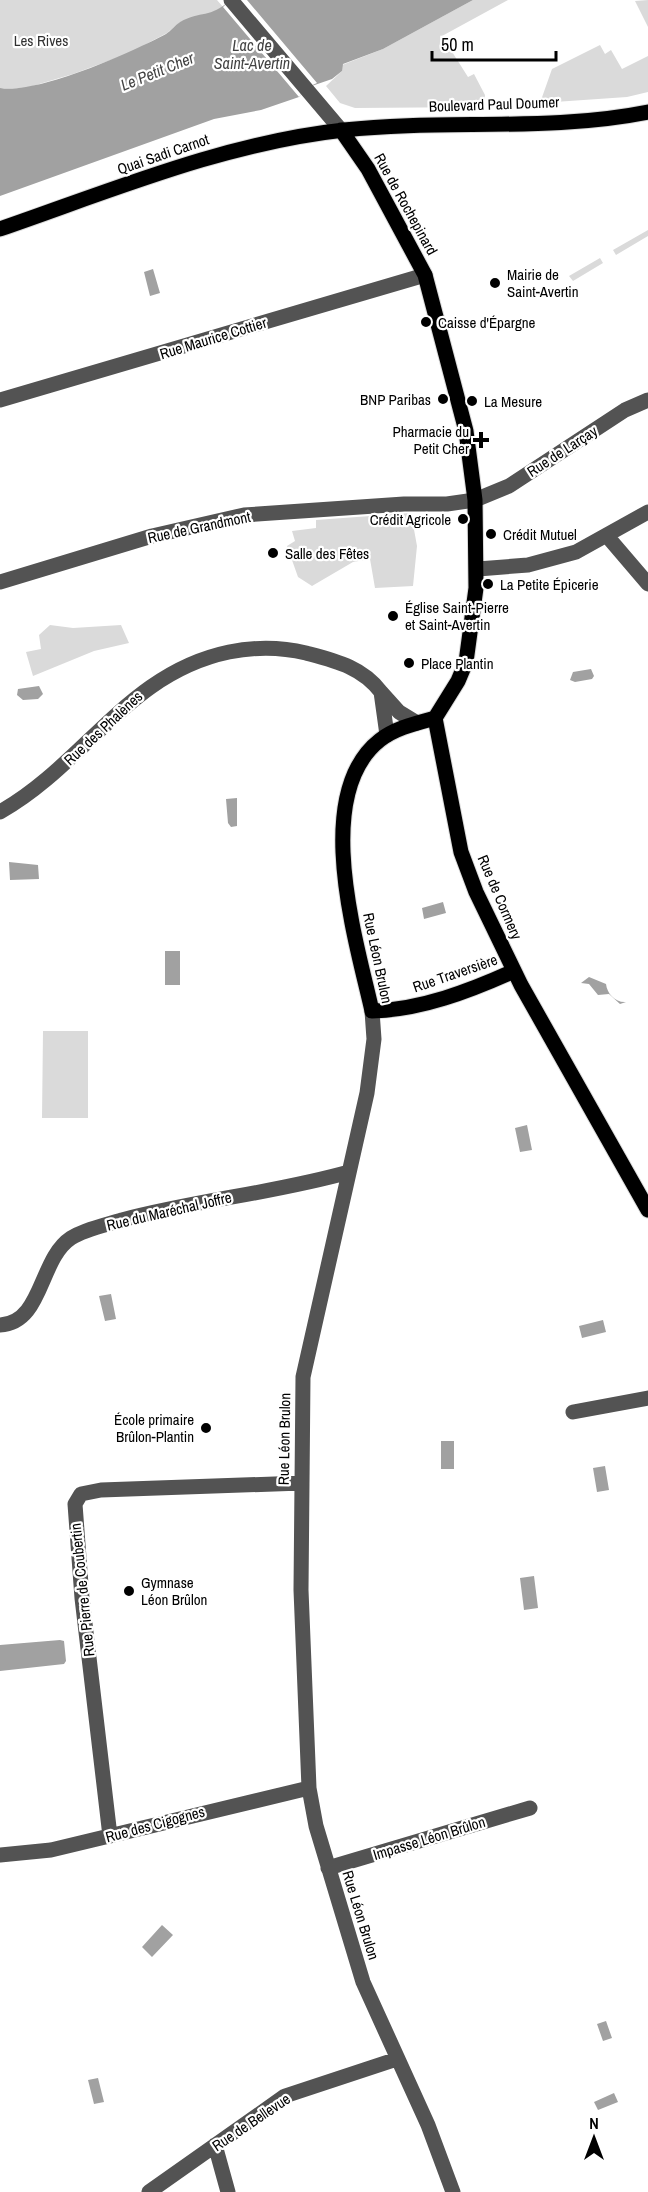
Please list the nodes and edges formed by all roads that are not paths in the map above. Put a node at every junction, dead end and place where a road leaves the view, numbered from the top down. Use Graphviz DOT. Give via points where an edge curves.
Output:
graph roads {
  1 [pos="231,0"];
  2 [pos="648,112"];
  3 [pos="341,130"];
  4 [pos="0,229"];
  5 [pos="425,274"];
  6 [pos="0,400"];
  7 [pos="648,400"];
  8 [pos="475,500"];
  9 [pos="648,512"];
  10 [pos="607,537"];
  11 [pos="478,569"];
  12 [pos="0,582"];
  13 [pos="648,584"];
  14 [pos="381,692"];
  15 [pos="435,718"];
  16 [pos="417,723"];
  17 [pos="387,735"];
  18 [pos="0,812"];
  19 [pos="514,971"];
  20 [pos="372,1011"];
  21 [pos="349,1172"];
  22 [pos="647,1203"];
  23 [pos="0,1326"];
  24 [pos="648,1398"];
  25 [pos="573,1412"];
  26 [pos="302,1483"];
  27 [pos="309,1788"];
  28 [pos="530,1808"];
  29 [pos="110,1836"];
  30 [pos="0,1855"];
  31 [pos="328,1868"];
  32 [pos="397,2059"];
  33 [pos="215,2145"];
  34 [pos="149,2192"];
  35 [pos="228,2192"];
  36 [pos="453,2192"];
  1 -- 3 [label="street, Rue de Rochepinard"];
  2 -- 3 [label="main road, Boulevard Paul Doumer" via="597,118"];
  3 -- 4 [label="main road, Quai Sadi Carnot" via="215,155"];
  3 -- 5 [label="main road, Rue de Rochepinard" via="368,169"];
  5 -- 6 [label="street, Rue Maurice Cottier"];
  5 -- 8 [label="main road, Rue de Rochepinard" via="466,431"];
  7 -- 8 [label="street, Rue de Larçay" via="626,410 509,486"];
  8 -- 11 [label="main road"];
  8 -- 12 [label="street, Rue de Grandmont" via="244,515 152,536"];
  9 -- 10 [label="street"];
  10 -- 11 [label="street" via="576,552 528,565"];
  10 -- 13 [label="street"];
  11 -- 15 [label="main road" via="466,662"];
  14 -- 16 [label="street, Rue des Phalènes" via="399,712"];
  14 -- 17 [label="street"];
  14 -- 18 [label="street, Rue des Phalènes" via="365,674 293,650 238,650 199,660 152,684 47,780"];
  15 -- 16 [label="main road, Rue Léon Brulon"];
  15 -- 19 [label="main road, Rue de Cormery" via="461,852"];
  16 -- 17 [label="main road, Rue Léon Brulon"];
  17 -- 20 [label="main road, Rue Léon Brulon" via="356,768 348,789 343,842 349,908"];
  19 -- 20 [label="main road, Rue Traversière" via="413,1006"];
  19 -- 22 [label="main road, Rue de Cormery"];
  20 -- 21 [label="street, Rue Léon Brulon" via="372,1059"];
  21 -- 23 [label="street, Rue du Maréchal Joffre" via="145,1214 72,1237 59,1248 27,1311 18,1321"];
  21 -- 26 [label="street, Rue Léon Brulon" via="303,1377"];
  24 -- 25 [label="street"];
  26 -- 27 [label="street, Rue Léon Brulon" via="301,1590"];
  26 -- 29 [label="street, Rue Pierre de Coubertin" via="101,1490 81,1494 75,1504"];
  27 -- 29 [label="street, Rue des Cigognes"];
  27 -- 31 [label="street, Rue Léon Brulon"];
  28 -- 31 [label="street, Impasse Léon Brûlon"];
  29 -- 30 [label="street, Rue des Cigognes" via="51,1850"];
  31 -- 32 [label="street, Rue Léon Brulon" via="363,1982"];
  32 -- 33 [label="street, Rue de Bellevue" via="285,2096"];
  32 -- 36 [label="street, Rue Léon Brulon"];
  33 -- 34 [label="street, Rue de Bellevue"];
  33 -- 35 [label="street"];
}
